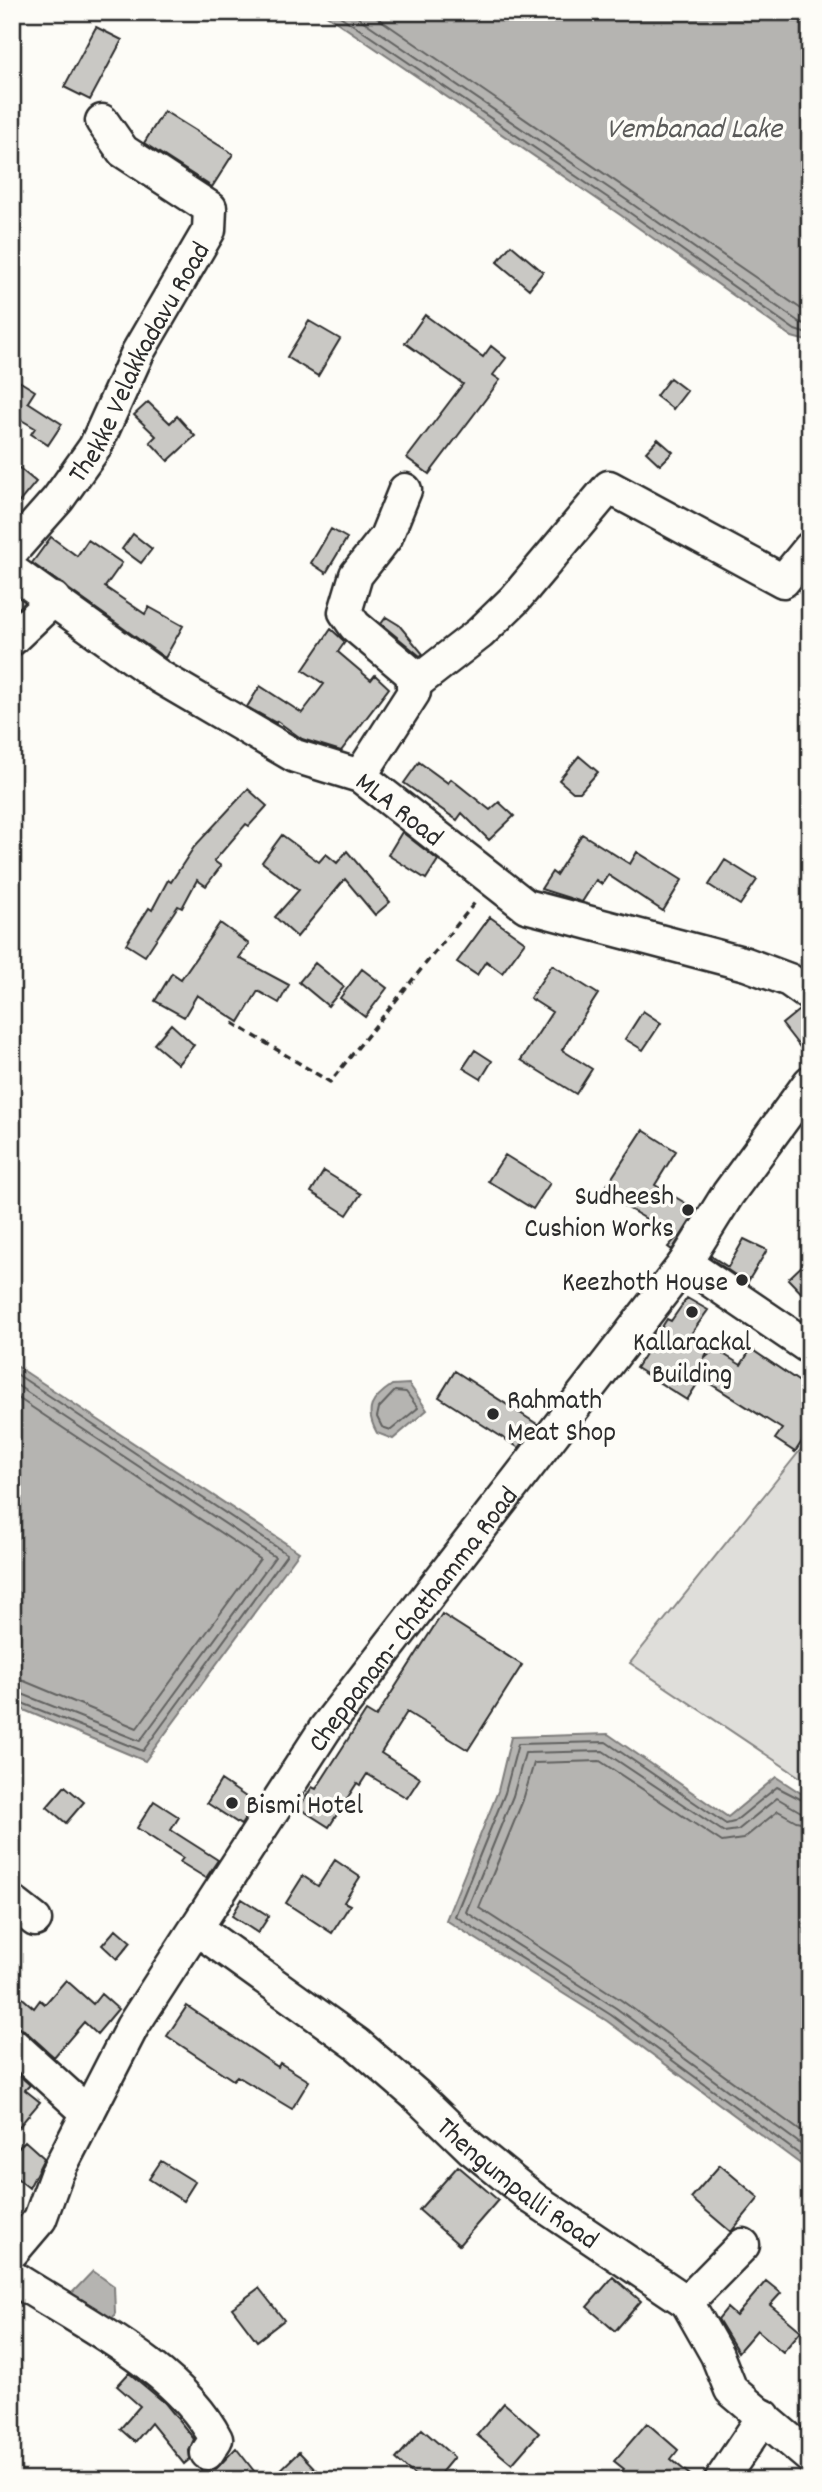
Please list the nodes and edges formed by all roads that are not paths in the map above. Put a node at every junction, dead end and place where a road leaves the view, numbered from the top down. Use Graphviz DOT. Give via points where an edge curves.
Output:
graph roads {
  1 [pos="102,121"];
  2 [pos="405,491"];
  3 [pos="810,548"];
  4 [pos="12,551"];
  5 [pos="12,571"];
  6 [pos="54,599"];
  7 [pos="12,639"];
  8 [pos="413,685"];
  9 [pos="360,776"];
  10 [pos="810,995"];
  11 [pos="810,1082"];
  12 [pos="685,1263"];
  13 [pos="810,1348"];
  14 [pos="197,1929"];
  15 [pos="12,2044"];
  16 [pos="88,2113"];
  17 [pos="743,2245"];
  18 [pos="12,2252"];
  19 [pos="12,2277"];
  20 [pos="687,2302"];
  21 [pos="764,2416"];
  22 [pos="207,2453"];
  23 [pos="810,2457"];
  24 [pos="721,2480"];
  1 -- 4 [label="street, Thekke Velakkadavu Road" via="123,151 210,208 209,230 138,352 95,447 58,499"];
  2 -- 8 [label="street" via="386,537 356,575 345,612 412,674"];
  3 -- 8 [label="street" via="783,581 609,487 514,599 480,633"];
  5 -- 6 [label="street, MLA Road"];
  6 -- 7 [label="street"];
  6 -- 9 [label="street, MLA Road" via="160,677 295,756"];
  8 -- 9 [label="street" via="414,692"];
  9 -- 10 [label="street, MLA Road" via="526,906 746,964 789,980"];
  11 -- 12 [label="street, Cheppanam- Chathamma Road" via="728,1194"];
  12 -- 13 [label="street"];
  12 -- 14 [label="street, Cheppanam- Chathamma Road" via="325,1729"];
  14 -- 16 [label="street, Cheppanam- Chathamma Road" via="132,2027"];
  14 -- 20 [label="street, Thengumpalli Road" via="357,2044 534,2199"];
  15 -- 16 [label="street"];
  16 -- 18 [label="street, Cheppanam- Chathamma Road" via="56,2175 40,2219"];
  17 -- 20 [label="street"];
  19 -- 22 [label="street" via="168,2379 205,2418 216,2439"];
  20 -- 21 [label="street, Thengumpalli Road" via="731,2390"];
  21 -- 23 [label="street, Thengumpalli Road"];
  21 -- 24 [label="street"];
}
